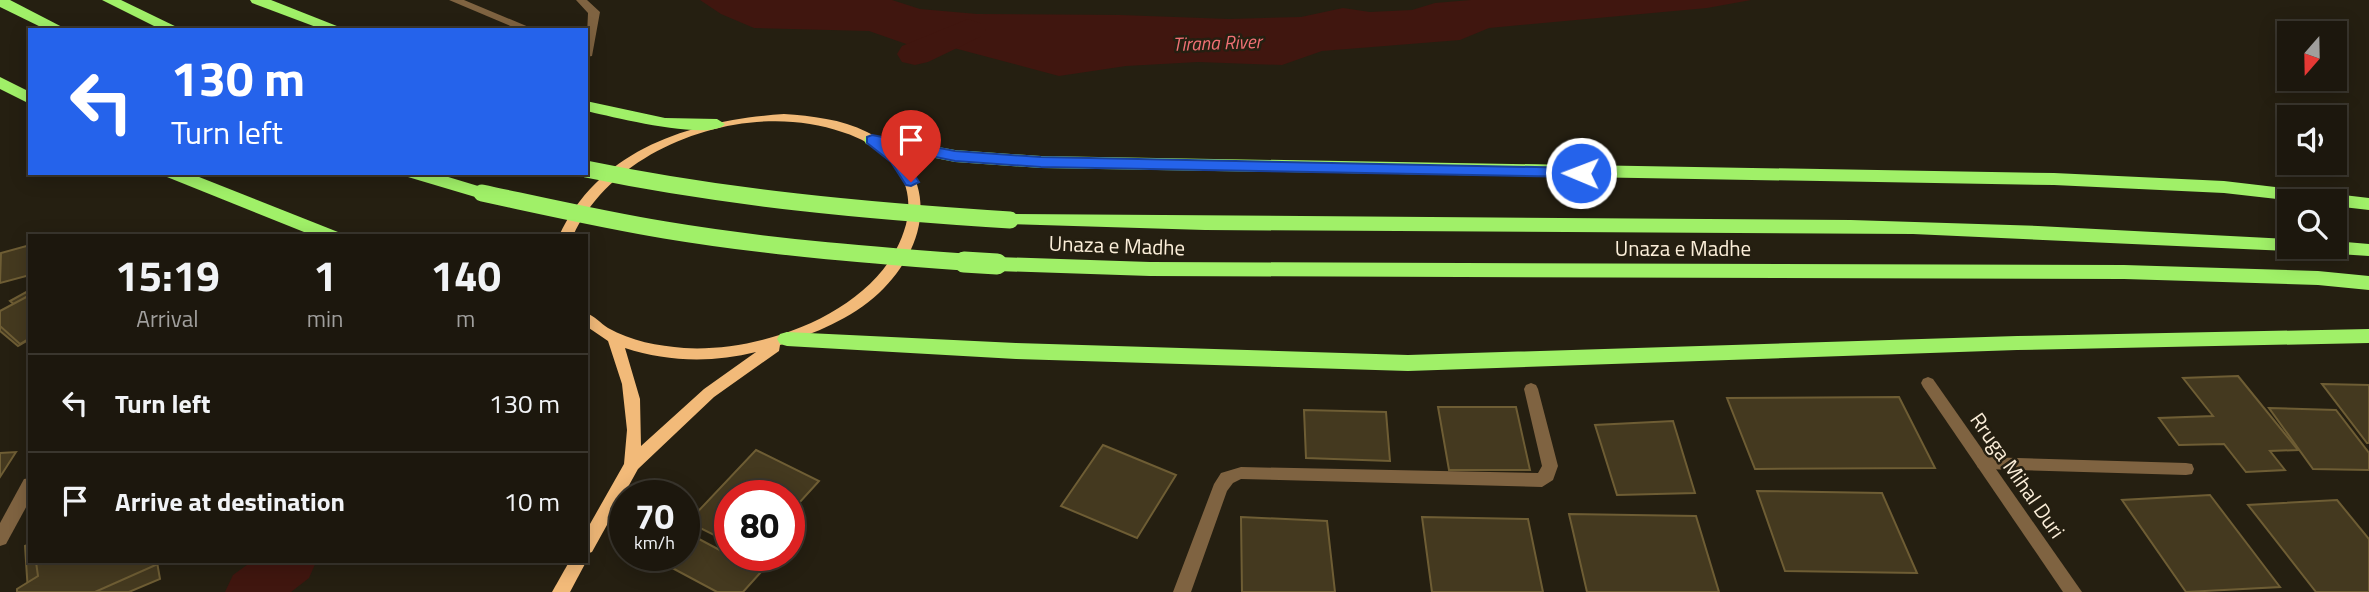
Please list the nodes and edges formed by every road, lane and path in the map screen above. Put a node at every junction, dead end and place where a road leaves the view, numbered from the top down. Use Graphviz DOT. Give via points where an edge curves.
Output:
graph roads {
  1 [pos="109,0"];
  2 [pos="257,0"];
  3 [pos="454,0"];
  4 [pos="581,0"];
  5 [pos="0,1"];
  6 [pos="56,28"];
  7 [pos="172,28"];
  8 [pos="334,28"];
  9 [pos="526,28"];
  10 [pos="588,54"];
  11 [pos="0,82"];
  12 [pos="28,98"];
  13 [pos="588,106"];
  14 [pos="717,124"];
  15 [pos="872,140"];
  16 [pos="588,169"];
  17 [pos="178,175"];
  18 [pos="421,175"];
  19 [pos="2369,204"];
  20 [pos="326,234"];
  21 [pos="567,234"];
  22 [pos="2277,244"];
  23 [pos="2347,249"];
  24 [pos="2369,250"];
  25 [pos="2369,284"];
  26 [pos="588,319"];
  27 [pos="2369,336"];
  28 [pos="614,337"];
  29 [pos="787,339"];
  30 [pos="1928,383"];
  31 [pos="1531,389"];
  32 [pos="1984,463"];
  33 [pos="632,464"];
  34 [pos="2186,468"];
  35 [pos="28,488"];
  36 [pos="0,539"];
  37 [pos="588,543"];
  38 [pos="577,563"];
  39 [pos="561,592"];
  40 [pos="1182,592"];
  41 [pos="2073,592"];
  1 -- 7 [label="highway"];
  2 -- 8 [label="highway"];
  3 -- 9 [label="street"];
  4 -- 10 [label="street" via="594,12"];
  5 -- 6 [label="highway"];
  11 -- 12 [label="highway"];
  13 -- 14 [label="highway" via="665,123"];
  14 -- 15 [label="main road" via="767,118 806,120"];
  14 -- 21 [label="main road" via="672,140 617,171 594,191"];
  15 -- 19 [label="highway" via="955,156 1041,162 2054,179 2224,187"];
  15 -- 29 [label="main road" via="896,158 911,182 916,209 911,238 894,267 867,296 830,321"];
  16 -- 22 [label="highway, Unaza e Madhe, bridge" via="762,198 1010,220 1955,229"];
  17 -- 20 [label="highway"];
  18 -- 25 [label="highway, Unaza e Madhe, bridge" via="620,223 703,236 809,250 997,264 1150,270 2124,272"];
  23 -- 24 [label="highway"];
  26 -- 28 [label="main road"];
  27 -- 29 [label="highway" via="1408,363"];
  28 -- 29 [label="main road" via="645,348 689,354 737,351"];
  28 -- 33 [label="main road" via="634,402"];
  29 -- 33 [label="main road" via="709,393"];
  30 -- 32 [label="street, Rruga Mihal Duri"];
  31 -- 40 [label="street" via="1550,466 1542,480 1241,473 1227,478 1220,489"];
  32 -- 34 [label="street"];
  32 -- 41 [label="street, Rruga Mihal Duri"];
  33 -- 37 [label="main road"];
  35 -- 36 [label="street"];
  38 -- 39 [label="main road"];
}
